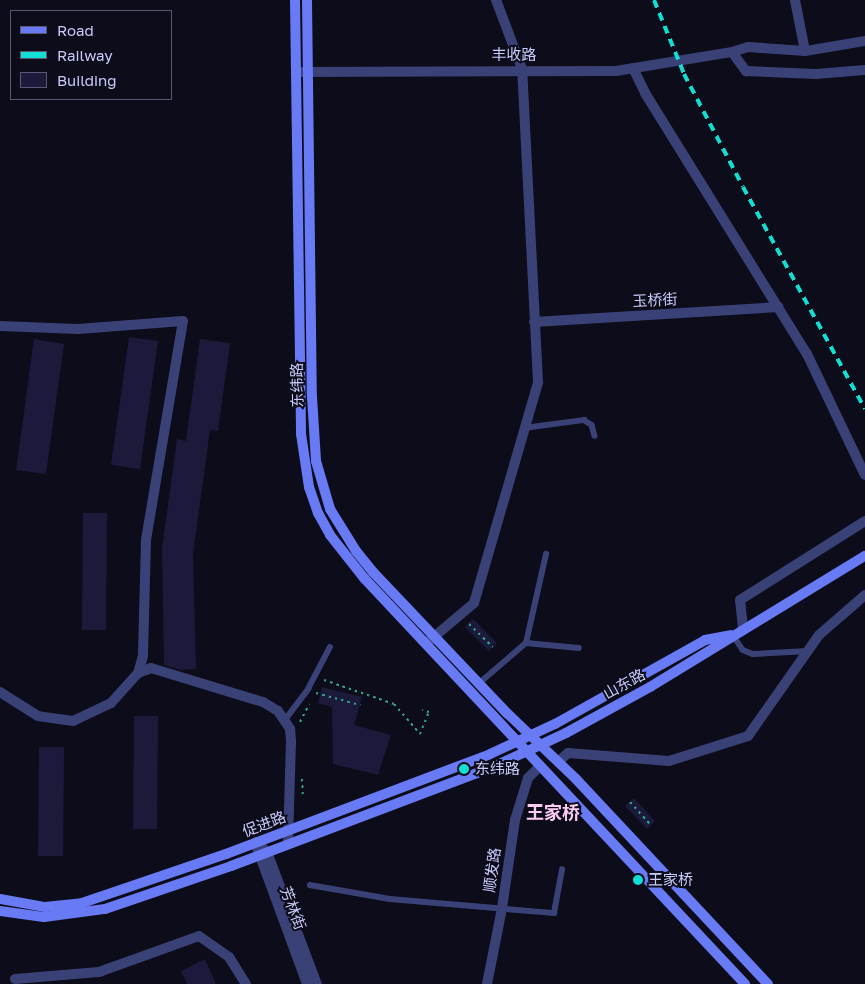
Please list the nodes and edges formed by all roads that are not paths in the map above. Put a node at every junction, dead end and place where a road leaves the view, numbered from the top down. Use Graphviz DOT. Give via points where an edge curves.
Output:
graph roads {
  1 [pos="295,0"];
  2 [pos="307,0"];
  3 [pos="496,0"];
  4 [pos="795,0"];
  5 [pos="865,41"];
  6 [pos="805,51"];
  7 [pos="732,52"];
  8 [pos="633,68"];
  9 [pos="522,69"];
  10 [pos="865,70"];
  11 [pos="296,72"];
  12 [pos="308,72"];
  13 [pos="778,307"];
  14 [pos="534,322"];
  15 [pos="0,326"];
  16 [pos="524,428"];
  17 [pos="595,436"];
  18 [pos="865,475"];
  19 [pos="865,521"];
  20 [pos="546,554"];
  21 [pos="865,556"];
  22 [pos="865,595"];
  23 [pos="743,628"];
  24 [pos="732,634"];
  25 [pos="435,637"];
  26 [pos="526,643"];
  27 [pos="426,645"];
  28 [pos="330,647"];
  29 [pos="579,648"];
  30 [pos="808,651"];
  31 [pos="138,674"];
  32 [pos="479,684"];
  33 [pos="0,692"];
  34 [pos="470,692"];
  35 [pos="285,720"];
  36 [pos="531,736"];
  37 [pos="517,742"];
  38 [pos="540,745"];
  39 [pos="526,751"];
  40 [pos="558,762"];
  41 [pos="540,766"];
  42 [pos="289,830"];
  43 [pos="256,842"];
  44 [pos="288,844"];
  45 [pos="262,854"];
  46 [pos="562,870"];
  47 [pos="310,884"];
  48 [pos="0,899"];
  49 [pos="502,908"];
  50 [pos="0,911"];
  51 [pos="15,979"];
  52 [pos="246,984"];
  53 [pos="306,984"];
  54 [pos="317,984"];
  55 [pos="487,984"];
  56 [pos="745,984"];
  57 [pos="768,984"];
  1 -- 11 [label="main road, 东纬路"];
  2 -- 12 [label="main road, 东纬路"];
  3 -- 9 [label="street"];
  4 -- 6 [label="street"];
  5 -- 6 [label="street, 丰收路"];
  6 -- 7 [label="street, 丰收路" via="748,47"];
  7 -- 8 [label="street, 丰收路"];
  7 -- 10 [label="street" via="746,71 816,74"];
  8 -- 9 [label="street, 丰收路" via="616,71"];
  8 -- 13 [label="street" via="645,93"];
  9 -- 12 [label="street, 丰收路"];
  9 -- 14 [label="street"];
  11 -- 12 [label="street, 丰收路"];
  11 -- 27 [label="main road, 东纬路" via="300,407 309,487 318,513 345,556"];
  12 -- 25 [label="main road, 东纬路" via="312,398 321,486 340,528 356,551"];
  13 -- 14 [label="street, 玉桥街"];
  13 -- 18 [label="street" via="807,354"];
  14 -- 16 [label="street" via="538,382"];
  15 -- 31 [label="street" via="78,329 183,320 146,540 143,656"];
  16 -- 17 [label="lane" via="584,420 592,425"];
  16 -- 25 [label="street" via="474,603"];
  19 -- 23 [label="street" via="740,600"];
  20 -- 26 [label="lane"];
  21 -- 23 [label="main road, 山东路"];
  22 -- 30 [label="street" via="819,635"];
  23 -- 24 [label="main road, 山东路"];
  24 -- 30 [label="lane" via="743,650 753,654"];
  24 -- 36 [label="main road, 山东路" via="705,640"];
  24 -- 38 [label="main road, 山东路" via="712,652"];
  25 -- 27 [label="street"];
  25 -- 32 [label="main road, 东纬路"];
  26 -- 29 [label="lane"];
  26 -- 32 [label="lane"];
  27 -- 34 [label="main road, 东纬路"];
  28 -- 35 [label="lane" via="308,690"];
  30 -- 40 [label="street" via="748,736 669,761 568,753"];
  31 -- 33 [label="street" via="111,703 73,721 38,716"];
  31 -- 35 [label="street" via="151,668 263,702"];
  32 -- 34 [label="lane"];
  32 -- 36 [label="main road, 东纬路"];
  34 -- 37 [label="main road, 东纬路"];
  35 -- 42 [label="street" via="291,741"];
  36 -- 37 [label="main road, 促进路"];
  36 -- 38 [label="main road, 东纬路"];
  37 -- 39 [label="main road, 东纬路"];
  37 -- 42 [label="main road, 促进路"];
  38 -- 39 [label="main road, 山东路"];
  38 -- 40 [label="main road, 东纬路"];
  39 -- 41 [label="main road, 东纬路"];
  39 -- 44 [label="main road, 促进路"];
  40 -- 57 [label="main road, 东纬路"];
  41 -- 49 [label="street, 顺发路" via="528,778 515,820"];
  41 -- 56 [label="main road, 东纬路"];
  42 -- 43 [label="main road, 促进路"];
  42 -- 44 [label="street"];
  43 -- 45 [label="street, 芳林街"];
  43 -- 48 [label="main road, 促进路" via="82,903 45,907"];
  44 -- 45 [label="main road, 促进路"];
  45 -- 50 [label="main road, 促进路" via="84,914 44,917"];
  45 -- 53 [label="street, 芳林街"];
  45 -- 54 [label="street"];
  46 -- 49 [label="lane" via="554,913"];
  47 -- 49 [label="lane" via="390,899"];
  49 -- 55 [label="street, 顺发路"];
  51 -- 52 [label="street" via="99,972 199,936 229,957"];
}
